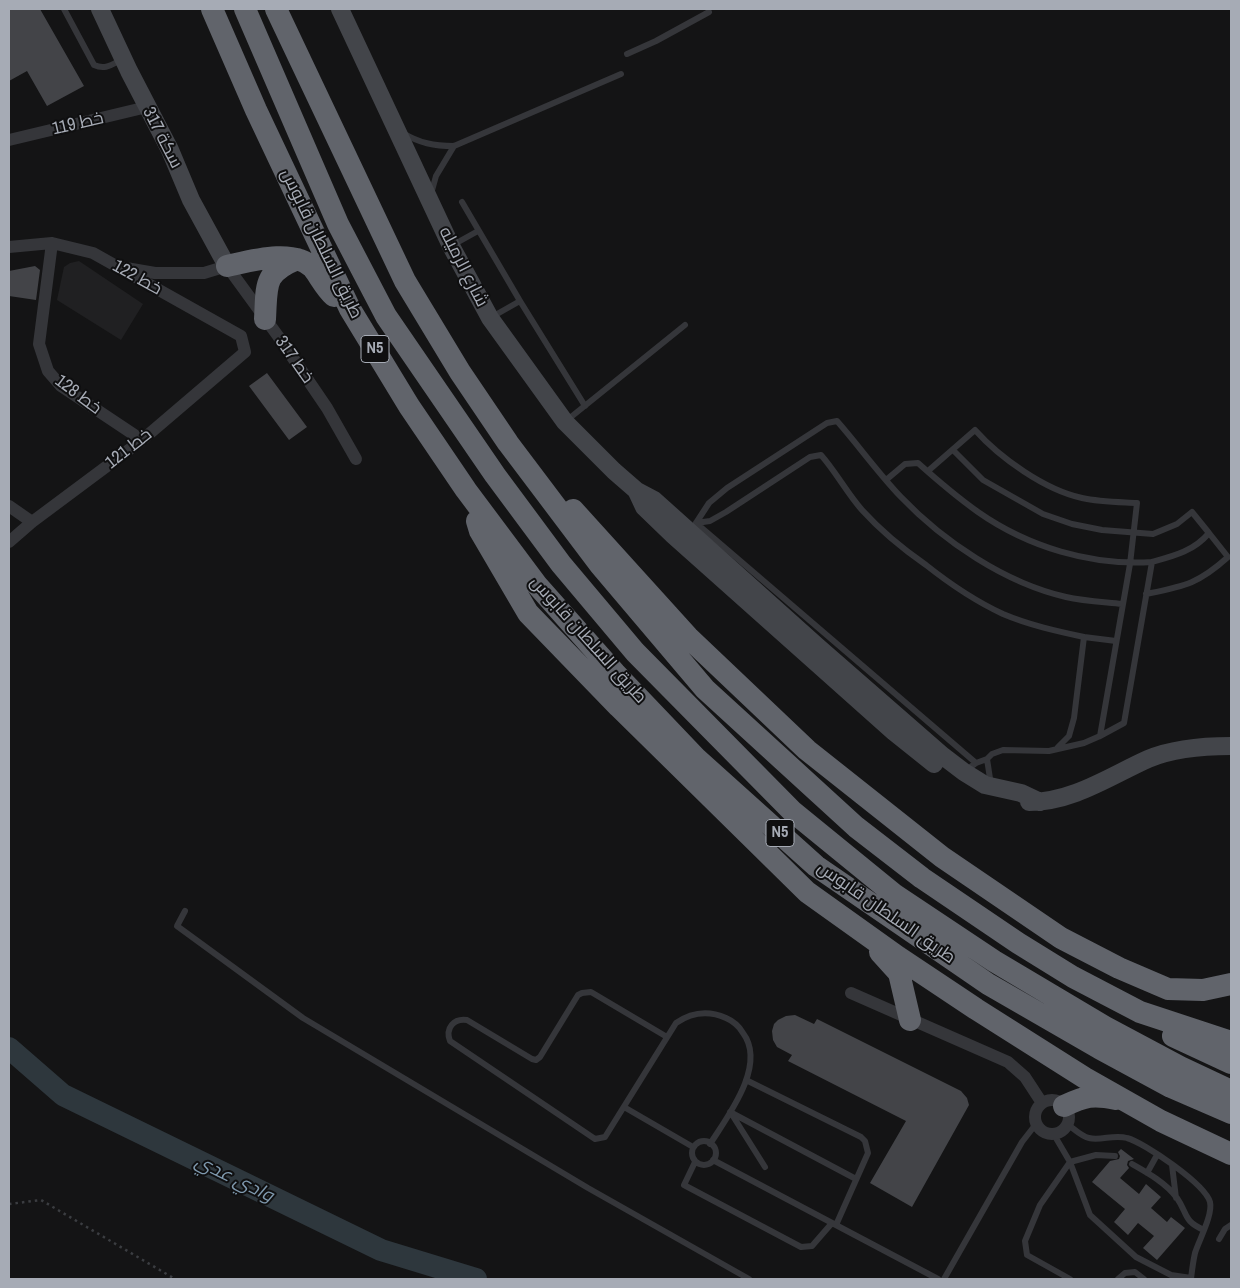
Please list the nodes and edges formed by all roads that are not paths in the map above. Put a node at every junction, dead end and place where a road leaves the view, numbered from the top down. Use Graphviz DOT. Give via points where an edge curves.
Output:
graph roads {
  1 [pos="64,9"];
  2 [pos="100,9"];
  3 [pos="212,9"];
  4 [pos="245,9"];
  5 [pos="340,9"];
  6 [pos="709,12"];
  7 [pos="280,14"];
  8 [pos="627,54"];
  9 [pos="123,59"];
  10 [pos="622,74"];
  11 [pos="147,107"];
  12 [pos="398,131"];
  13 [pos="9,140"];
  14 [pos="454,146"];
  15 [pos="430,200"];
  16 [pos="462,202"];
  17 [pos="478,231"];
  18 [pos="52,243"];
  19 [pos="451,246"];
  20 [pos="9,247"];
  21 [pos="297,259"];
  22 [pos="114,265"];
  23 [pos="227,266"];
  24 [pos="520,301"];
  25 [pos="350,309"];
  26 [pos="490,318"];
  27 [pos="265,319"];
  28 [pos="685,325"];
  29 [pos="246,352"];
  30 [pos="585,406"];
  31 [pos="565,422"];
  32 [pos="142,440"];
  33 [pos="508,443"];
  34 [pos="953,450"];
  35 [pos="356,458"];
  36 [pos="928,472"];
  37 [pos="886,480"];
  38 [pos="466,490"];
  39 [pos="637,491"];
  40 [pos="9,506"];
  41 [pos="32,522"];
  42 [pos="692,527"];
  43 [pos="1134,533"];
  44 [pos="1209,533"];
  45 [pos="9,542"];
  46 [pos="1152,562"];
  47 [pos="1130,564"];
  48 [pos="1146,594"];
  49 [pos="1122,604"];
  50 [pos="1084,636"];
  51 [pos="1116,641"];
  52 [pos="1100,736"];
  53 [pos="1231,746"];
  54 [pos="1057,748"];
  55 [pos="915,749"];
  56 [pos="987,759"];
  57 [pos="970,768"];
  58 [pos="991,787"];
  59 [pos="1040,802"];
  60 [pos="186,912"];
  61 [pos="856,926"];
  62 [pos="1231,984"];
  63 [pos="851,993"];
  64 [pos="1140,1012"];
  65 [pos="910,1020"];
  66 [pos="667,1038"];
  67 [pos="1231,1042"];
  68 [pos="1231,1063"];
  69 [pos="746,1080"];
  70 [pos="1231,1090"];
  71 [pos="1124,1101"];
  72 [pos="624,1107"];
  73 [pos="1058,1111"];
  74 [pos="730,1112"];
  75 [pos="1231,1113"];
  76 [pos="1036,1124"];
  77 [pos="1053,1133"];
  78 [pos="1202,1140"];
  79 [pos="710,1144"];
  80 [pos="1231,1144"];
  81 [pos="693,1148"];
  82 [pos="1231,1154"];
  83 [pos="1158,1155"];
  84 [pos="1115,1156"];
  85 [pos="713,1160"];
  86 [pos="696,1162"];
  87 [pos="1070,1162"];
  88 [pos="1132,1164"];
  89 [pos="1172,1165"];
  90 [pos="765,1167"];
  91 [pos="1147,1173"];
  92 [pos="856,1180"];
  93 [pos="1176,1198"];
  94 [pos="834,1224"];
  95 [pos="1231,1226"];
  96 [pos="1204,1230"];
  97 [pos="1219,1239"];
  98 [pos="748,1279"];
  99 [pos="938,1279"];
  100 [pos="944,1279"];
  101 [pos="1070,1279"];
  102 [pos="1118,1279"];
  103 [pos="1144,1279"];
  104 [pos="1191,1279"];
  1 -- 9 [label="lane" via="94,65 108,67"];
  2 -- 9 [label="street, سكة 317"];
  3 -- 25 [label="highway, طريق السلطان قابوس / N5"];
  4 -- 70 [label="highway, طريق السلطان قابوس / N5" via="338,224 386,316 561,564 635,652 792,811 895,896 994,961 1105,1027"];
  5 -- 12 [label="street, شارع الرميله"];
  6 -- 8 [label="lane"];
  7 -- 33 [label="highway" via="405,281"];
  9 -- 11 [label="street, سكة 317"];
  10 -- 14 [label="lane"];
  11 -- 13 [label="street, خط 119"];
  11 -- 23 [label="street, سكة 317"];
  12 -- 14 [label="lane" via="436,146"];
  12 -- 15 [label="street, شارع الرميله"];
  14 -- 15 [label="lane" via="436,176"];
  15 -- 19 [label="street, شارع الرميله"];
  16 -- 17 [label="lane"];
  17 -- 19 [label="lane"];
  17 -- 24 [label="lane"];
  18 -- 20 [label="street, خط 122"];
  18 -- 22 [label="street, خط 122" via="92,253"];
  18 -- 32 [label="street, خط 128" via="39,344 48,371 61,386"];
  19 -- 26 [label="street, شارع الرميله"];
  21 -- 23 [label="highway" via="279,258"];
  21 -- 25 [label="highway" via="312,267 330,292"];
  21 -- 27 [label="highway" via="280,266 273,273 268,286"];
  22 -- 23 [label="street" via="155,274 204,273"];
  22 -- 29 [label="street, خط 122" via="241,336"];
  23 -- 27 [label="street, خط 317"];
  24 -- 26 [label="lane"];
  24 -- 30 [label="lane"];
  25 -- 38 [label="highway, طريق السلطان قابوس / N5" via="409,406"];
  26 -- 31 [label="street, شارع الرميله"];
  27 -- 35 [label="street, خط 317" via="328,408"];
  28 -- 30 [label="lane"];
  29 -- 32 [label="street, خط 121"];
  30 -- 31 [label="lane"];
  31 -- 39 [label="street, شارع الرميله"];
  32 -- 41 [label="street, خط 121"];
  33 -- 62 [label="highway" via="591,528 688,637 807,750 942,857 1062,938 1119,968 1168,989 1203,990"];
  33 -- 64 [label="highway" via="600,565 705,689 856,827 922,878 1018,943 1073,977"];
  34 -- 36 [label="lane"];
  34 -- 43 [label="lane" via="983,480 1044,514 1072,524"];
  34 -- 43 [label="lane" via="975,430 1008,461 1062,492 1097,501 1137,504"];
  36 -- 37 [label="lane" via="918,463 905,464"];
  36 -- 47 [label="lane" via="978,512 1012,532 1076,556"];
  37 -- 42 [label="lane" via="837,421 833,421 727,488 709,503"];
  37 -- 49 [label="lane" via="926,522 1007,576 1065,596"];
  38 -- 61 [label="highway" via="480,531 528,613 807,892"];
  38 -- 75 [label="highway, طريق السلطان قابوس / N5" via="537,585 622,680 697,759 816,866 988,984 1171,1087"];
  39 -- 42 [label="street"];
  39 -- 55 [label="street" via="644,507 673,535"];
  40 -- 41 [label="street"];
  41 -- 45 [label="street, خط 121"];
  42 -- 50 [label="lane" via="726,512 810,457 821,455 864,512 898,545 961,591 1003,614 1045,628"];
  42 -- 57 [label="street" via="881,704 943,756"];
  43 -- 44 [label="lane" via="1158,532 1177,524 1192,512"];
  43 -- 47 [label="lane"];
  44 -- 46 [label="lane" via="1182,554"];
  44 -- 48 [label="lane" via="1228,557 1204,577 1191,583"];
  46 -- 47 [label="lane"];
  46 -- 48 [label="lane"];
  47 -- 49 [label="lane"];
  48 -- 52 [label="lane" via="1124,723"];
  49 -- 51 [label="lane"];
  50 -- 51 [label="lane"];
  50 -- 54 [label="lane" via="1074,718 1069,736"];
  51 -- 52 [label="lane"];
  52 -- 54 [label="lane"];
  53 -- 59 [label="street" via="1204,746 1150,759 1071,795"];
  54 -- 56 [label="lane" via="1040,752 1007,749"];
  55 -- 57 [label="street" via="956,772"];
  55 -- 59 [label="street" via="947,775 974,791 1002,800"];
  56 -- 57 [label="lane"];
  56 -- 58 [label="lane"];
  57 -- 58 [label="street"];
  58 -- 59 [label="street" via="1021,792"];
  60 -- 98 [label="lane" via="177,926 303,1018"];
  61 -- 65 [label="highway" via="899,973"];
  61 -- 71 [label="highway" via="976,1009"];
  63 -- 65 [label="street"];
  64 -- 67 [label="highway"];
  64 -- 68 [label="highway" via="1165,1032"];
  65 -- 73 [label="street" via="1008,1062"];
  66 -- 69 [label="lane" via="676,1023 696,1013 730,1019 746,1036 750,1047 751,1064"];
  66 -- 72 [label="lane"];
  66 -- 72 [label="lane" via="591,992 578,995 537,1060 467,1020 459,1020 449,1028 450,1041 595,1139 605,1138"];
  69 -- 74 [label="lane"];
  69 -- 92 [label="lane" via="861,1137 868,1153"];
  71 -- 73 [label="highway" via="1094,1096 1080,1098"];
  71 -- 78 [label="highway"];
  72 -- 81 [label="lane"];
  73 -- 76 [label="street" via="1035,1113"];
  73 -- 77 [label="street" via="1059,1132"];
  73 -- 83 [label="lane" via="1088,1138 1128,1138"];
  74 -- 79 [label="lane"];
  74 -- 90 [label="lane"];
  74 -- 92 [label="lane"];
  76 -- 77 [label="street" via="1045,1132"];
  76 -- 100 [label="lane" via="1022,1142"];
  77 -- 87 [label="lane"];
  78 -- 80 [label="highway"];
  78 -- 82 [label="highway"];
  79 -- 81 [label="lane" via="703,1142"];
  79 -- 85 [label="lane" via="715,1149"];
  81 -- 86 [label="lane"];
  83 -- 89 [label="lane"];
  83 -- 91 [label="lane"];
  84 -- 87 [label="lane" via="1096,1155"];
  85 -- 86 [label="lane" via="703,1165"];
  85 -- 94 [label="lane"];
  86 -- 94 [label="lane" via="684,1185 801,1247 812,1246"];
  87 -- 101 [label="lane" via="1040,1205 1025,1241 1027,1255"];
  87 -- 104 [label="lane" via="1090,1215 1136,1257"];
  88 -- 91 [label="lane"];
  89 -- 93 [label="lane"];
  89 -- 96 [label="lane" via="1203,1191 1210,1203"];
  91 -- 93 [label="lane"];
  92 -- 94 [label="lane"];
  93 -- 96 [label="lane" via="1192,1225"];
  94 -- 99 [label="lane"];
  95 -- 97 [label="lane"];
  96 -- 104 [label="lane" via="1195,1254"];
  102 -- 103 [label="lane" via="1125,1273 1135,1272"];
}
